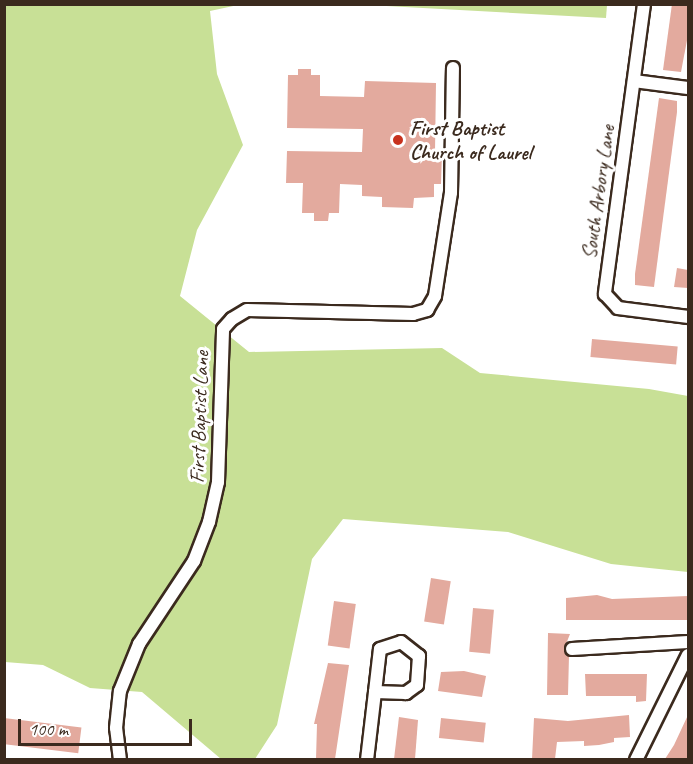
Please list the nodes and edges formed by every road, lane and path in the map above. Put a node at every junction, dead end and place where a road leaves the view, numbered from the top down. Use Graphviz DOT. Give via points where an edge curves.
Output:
graph roads {
  1 [pos="644,4"];
  2 [pos="453,68"];
  3 [pos="634,81"];
  4 [pos="688,88"];
  5 [pos="688,317"];
  6 [pos="688,642"];
  7 [pos="572,649"];
  8 [pos="688,655"];
  9 [pos="375,692"];
  10 [pos="120,759"];
  11 [pos="367,759"];
  12 [pos="636,759"];
  1 -- 3 [label="street, South Arbory Lane"];
  2 -- 10 [label="street, First Baptist Lane" via="451,193 435,296 428,310 413,314 247,310 232,318 224,329 218,482 209,522 194,561 139,644 120,691 116,728"];
  3 -- 4 [label="street"];
  3 -- 5 [label="street, South Arbory Lane" via="605,294 618,308"];
  6 -- 7 [label="street"];
  8 -- 12 [label="street"];
  9 -- 9 [label="street" via="380,650 401,642 416,650 418,675 411,691"];
  9 -- 11 [label="street" via="368,725"];
}
